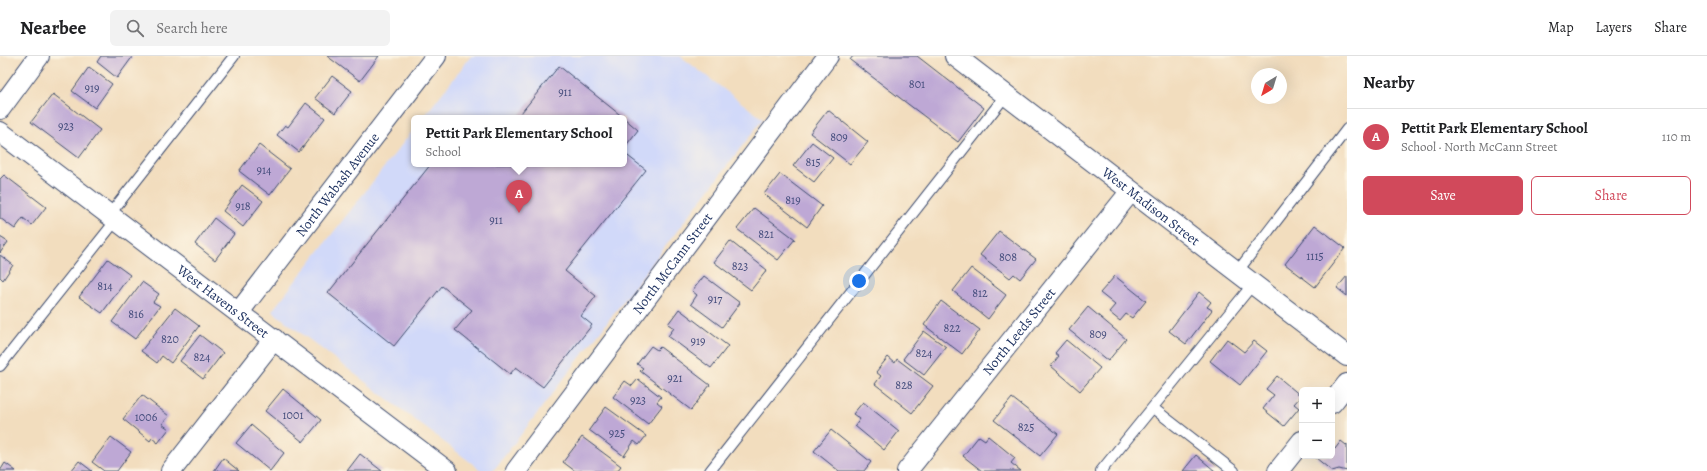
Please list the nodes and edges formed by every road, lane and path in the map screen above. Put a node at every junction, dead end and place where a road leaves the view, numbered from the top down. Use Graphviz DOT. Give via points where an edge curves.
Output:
graph roads {
  1 [pos="39,56"];
  2 [pos="234,56"];
  3 [pos="828,56"];
  4 [pos="955,56"];
  5 [pos="430,58"];
  6 [pos="1006,95"];
  7 [pos="0,109"];
  8 [pos="1347,129"];
  9 [pos="0,132"];
  10 [pos="1130,191"];
  11 [pos="114,216"];
  12 [pos="1237,272"];
  13 [pos="1253,284"];
  14 [pos="238,312"];
  15 [pos="274,339"];
  16 [pos="1347,356"];
  17 [pos="0,366"];
  18 [pos="1347,384"];
  19 [pos="1335,399"];
  20 [pos="1152,408"];
  21 [pos="1299,445"];
  22 [pos="174,470"];
  23 [pos="447,471"];
  24 [pos="516,471"];
  25 [pos="710,471"];
  26 [pos="907,471"];
  27 [pos="1101,471"];
  28 [pos="1234,471"];
  29 [pos="1278,471"];
  1 -- 7 [label="street"];
  2 -- 11 [label="lane"];
  3 -- 24 [label="street, North McCann Street"];
  4 -- 6 [label="street, West Madison Street"];
  5 -- 14 [label="street, North Wabash Avenue"];
  6 -- 10 [label="street, West Madison Street"];
  6 -- 25 [label="lane"];
  8 -- 12 [label="lane"];
  9 -- 11 [label="street, West Havens Street"];
  10 -- 12 [label="street, West Madison Street"];
  10 -- 26 [label="street, North Leeds Street"];
  11 -- 14 [label="street, West Havens Street"];
  11 -- 17 [label="lane"];
  12 -- 13 [label="street, West Madison Street"];
  13 -- 16 [label="street, West Madison Street"];
  13 -- 20 [label="lane"];
  14 -- 15 [label="street, West Havens Street"];
  15 -- 22 [label="street"];
  15 -- 23 [label="street, West Havens Street"];
  18 -- 19 [label="street"];
  20 -- 27 [label="lane"];
  20 -- 28 [label="lane"];
  21 -- 29 [label="street"];
}
